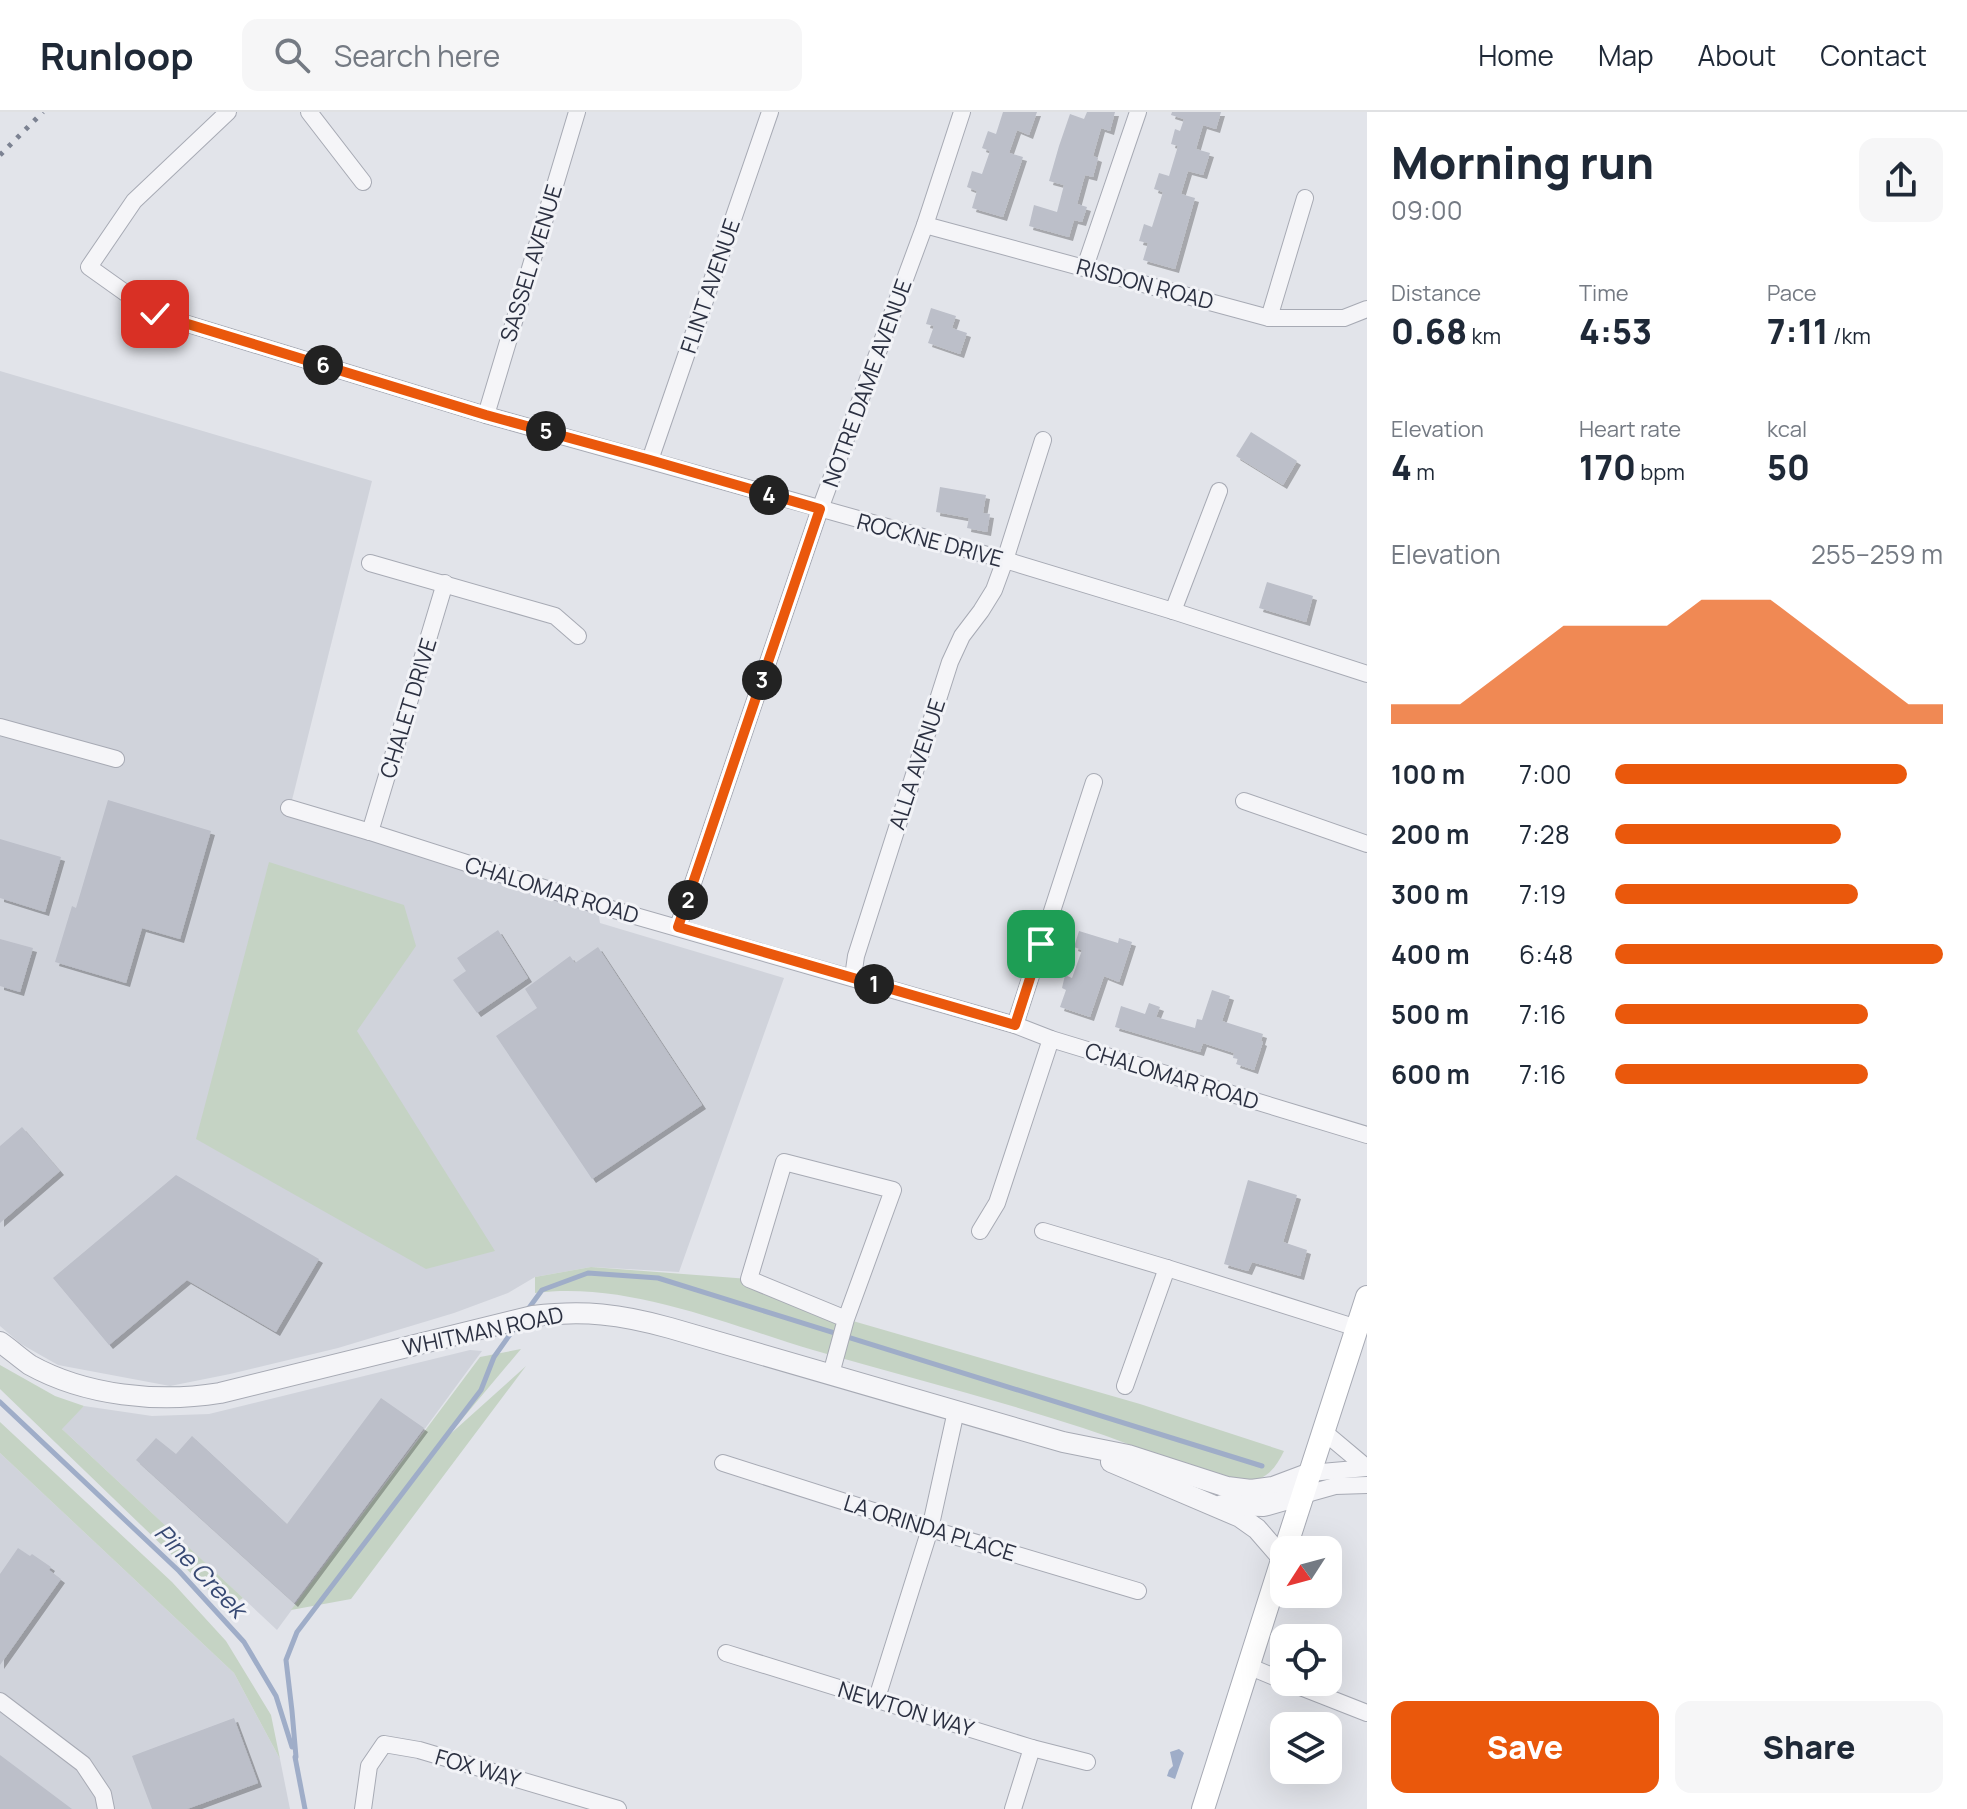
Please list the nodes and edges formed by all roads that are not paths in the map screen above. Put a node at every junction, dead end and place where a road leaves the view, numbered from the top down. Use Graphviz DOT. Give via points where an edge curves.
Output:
graph roads {
  1 [pos="228,112"];
  2 [pos="309,112"];
  3 [pos="577,112"];
  4 [pos="770,112"];
  5 [pos="962,112"];
  6 [pos="1138,112"];
  7 [pos="363,182"];
  8 [pos="1305,198"];
  9 [pos="925,225"];
  10 [pos="1085,267"];
  11 [pos="1367,309"];
  12 [pos="1269,318"];
  13 [pos="486,415"];
  14 [pos="1043,440"];
  15 [pos="650,460"];
  16 [pos="1219,491"];
  17 [pos="820,509"];
  18 [pos="1005,560"];
  19 [pos="370,563"];
  20 [pos="445,583"];
  21 [pos="1173,611"];
  22 [pos="578,636"];
  23 [pos="1367,674"];
  24 [pos="0,727"];
  25 [pos="116,759"];
  26 [pos="1094,782"];
  27 [pos="1244,801"];
  28 [pos="289,808"];
  29 [pos="370,832"];
  30 [pos="1367,844"];
  31 [pos="678,927"];
  32 [pos="853,977"];
  33 [pos="1015,1025"];
  34 [pos="1051,1039"];
  35 [pos="1367,1135"];
  36 [pos="980,1231"];
  37 [pos="1043,1231"];
  38 [pos="1167,1268"];
  39 [pos="1367,1297"];
  40 [pos="846,1319"];
  41 [pos="1357,1328"];
  42 [pos="0,1342"];
  43 [pos="833,1366"];
  44 [pos="1125,1386"];
  45 [pos="956,1411"];
  46 [pos="1323,1431"];
  47 [pos="1063,1442"];
  48 [pos="723,1463"];
  49 [pos="1367,1468"];
  50 [pos="1306,1484"];
  51 [pos="1367,1485"];
  52 [pos="1214,1505"];
  53 [pos="930,1529"];
  54 [pos="1290,1536"];
  55 [pos="1270,1541"];
  56 [pos="1138,1591"];
  57 [pos="1270,1598"];
  58 [pos="726,1653"];
  59 [pos="1248,1666"];
  60 [pos="1270,1675"];
  61 [pos="1324,1696"];
  62 [pos="0,1701"];
  63 [pos="876,1701"];
  64 [pos="1367,1713"];
  65 [pos="1032,1748"];
  66 [pos="1087,1762"];
  67 [pos="106,1809"];
  68 [pos="363,1809"];
  69 [pos="618,1809"];
  70 [pos="1013,1809"];
  71 [pos="1203,1809"];
  1 -- 13 [label="street, ROCKNE DRIVE" via="134,201 89,267 155,314"];
  2 -- 7 [label="street"];
  3 -- 13 [label="street, SASSEL AVENUE"];
  4 -- 15 [label="street, FLINT AVENUE"];
  5 -- 9 [label="street, NOTRE DAME AVENUE"];
  6 -- 10 [label="street"];
  8 -- 12 [label="street"];
  9 -- 10 [label="street, RISDON ROAD"];
  9 -- 17 [label="street, NOTRE DAME AVENUE"];
  10 -- 12 [label="street, RISDON ROAD"];
  11 -- 12 [label="street, RISDON ROAD" via="1344,318"];
  13 -- 15 [label="street, ROCKNE DRIVE"];
  14 -- 18 [label="street, ALLA AVENUE"];
  15 -- 17 [label="street, ROCKNE DRIVE"];
  16 -- 21 [label="street"];
  17 -- 18 [label="street, ROCKNE DRIVE"];
  17 -- 31 [label="street, NOTRE DAME AVENUE"];
  18 -- 21 [label="street, ROCKNE DRIVE"];
  18 -- 32 [label="street, ALLA AVENUE" via="994,590 950,662"];
  19 -- 20 [label="street"];
  20 -- 22 [label="street" via="555,616"];
  20 -- 29 [label="street, CHALET DRIVE"];
  21 -- 23 [label="street, ROCKNE DRIVE"];
  24 -- 25 [label="street"];
  26 -- 33 [label="street"];
  27 -- 30 [label="street"];
  28 -- 29 [label="street, CHALOMAR ROAD"];
  29 -- 31 [label="street, CHALOMAR ROAD"];
  31 -- 32 [label="street, CHALOMAR ROAD"];
  32 -- 33 [label="street, CHALOMAR ROAD"];
  33 -- 34 [label="street, CHALOMAR ROAD"];
  34 -- 35 [label="street, CHALOMAR ROAD"];
  34 -- 36 [label="street" via="997,1203"];
  37 -- 38 [label="street"];
  38 -- 41 [label="street"];
  38 -- 44 [label="street"];
  39 -- 41 [label="main road"];
  40 -- 40 [label="street" via="893,1190 784,1162 749,1279"];
  40 -- 43 [label="street"];
  41 -- 46 [label="main road"];
  42 -- 43 [label="street, WHITMAN ROAD" via="29,1364 67,1381 155,1398 220,1393 533,1316 584,1312 641,1320"];
  43 -- 45 [label="street, WHITMAN ROAD"];
  45 -- 47 [label="street, WHITMAN ROAD"];
  45 -- 53 [label="street"];
  46 -- 49 [label="street, WHITMAN ROAD"];
  46 -- 50 [label="main road"];
  47 -- 50 [label="street, WHITMAN ROAD" via="1128,1455 1227,1487"];
  47 -- 52 [label="street, WHITMAN ROAD"];
  48 -- 53 [label="street, LA ORINDA PLACE"];
  49 -- 50 [label="street, WHITMAN ROAD"];
  50 -- 51 [label="street, WHITMAN ROAD"];
  50 -- 52 [label="street, WHITMAN ROAD" via="1264,1506"];
  50 -- 54 [label="main road"];
  52 -- 55 [label="street, WHITMAN ROAD"];
  53 -- 56 [label="street, LA ORINDA PLACE"];
  53 -- 63 [label="street"];
  57 -- 59 [label="main road"];
  58 -- 63 [label="street, NEWTON WAY"];
  59 -- 60 [label="street"];
  59 -- 71 [label="main road"];
  61 -- 64 [label="street"];
  62 -- 67 [label="street" via="83,1764 103,1794"];
  63 -- 65 [label="street, NEWTON WAY"];
  65 -- 66 [label="street, NEWTON WAY"];
  65 -- 70 [label="street"];
  68 -- 69 [label="street, FOX WAY" via="369,1766 384,1744"];
}
